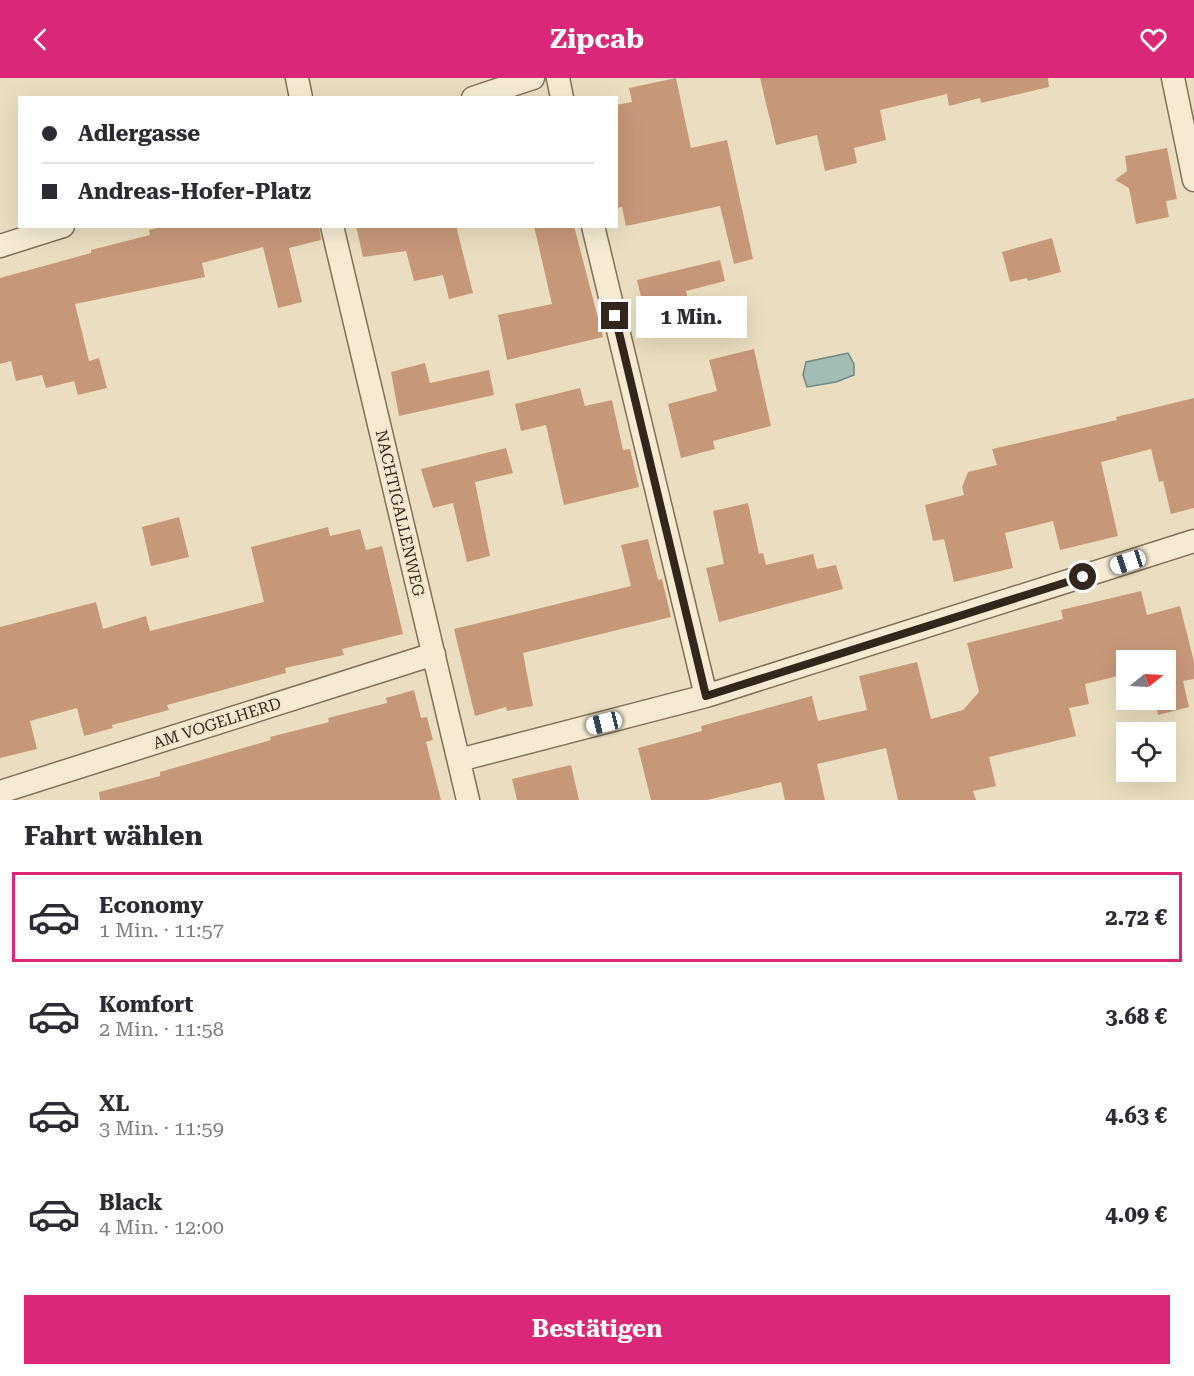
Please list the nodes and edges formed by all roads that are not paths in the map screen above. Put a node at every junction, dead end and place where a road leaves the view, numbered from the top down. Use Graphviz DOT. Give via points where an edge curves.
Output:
graph roads {
  1 [pos="297,78"];
  2 [pos="533,78"];
  3 [pos="558,78"];
  4 [pos="1173,78"];
  5 [pos="302,96"];
  6 [pos="479,96"];
  7 [pos="562,96"];
  8 [pos="1194,180"];
  9 [pos="57,228"];
  10 [pos="332,228"];
  11 [pos="593,228"];
  12 [pos="0,246"];
  13 [pos="1194,541"];
  14 [pos="434,654"];
  15 [pos="706,696"];
  16 [pos="459,760"];
  17 [pos="0,792"];
  18 [pos="468,800"];
  1 -- 5 [label="street"];
  2 -- 6 [label="street"];
  3 -- 7 [label="street"];
  4 -- 8 [label="street"];
  9 -- 12 [label="street"];
  10 -- 14 [label="street, NACHTIGALLENWEG"];
  11 -- 15 [label="street"];
  13 -- 15 [label="street"];
  14 -- 16 [label="street, NACHTIGALLENWEG"];
  14 -- 17 [label="street, AM VOGELHERD"];
  15 -- 16 [label="street"];
  16 -- 18 [label="street, NACHTIGALLENWEG"];
}
